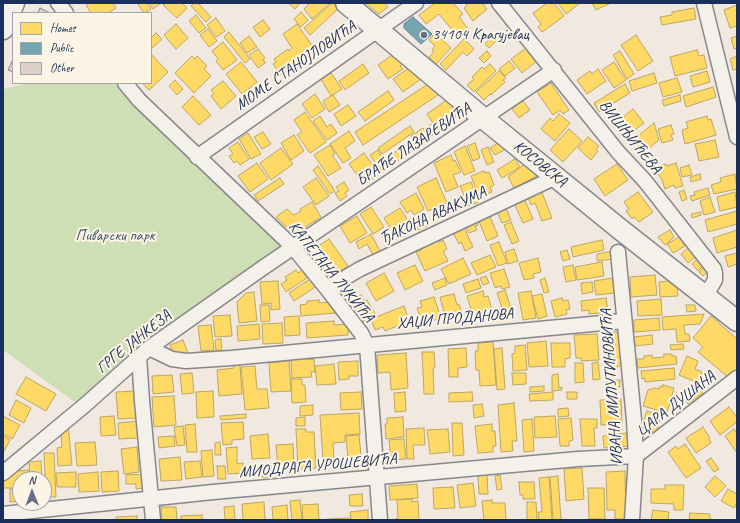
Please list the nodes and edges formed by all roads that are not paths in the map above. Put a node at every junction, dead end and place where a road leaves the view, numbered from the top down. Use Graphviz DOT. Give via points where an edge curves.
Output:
graph roads {
  1 [pos="14,3"];
  2 [pos="58,3"];
  3 [pos="346,3"];
  4 [pos="416,3"];
  5 [pos="499,3"];
  6 [pos="704,3"];
  7 [pos="65,12"];
  8 [pos="3,29"];
  9 [pos="378,29"];
  10 [pos="554,70"];
  11 [pos="126,84"];
  12 [pos="733,100"];
  13 [pos="483,118"];
  14 [pos="737,137"];
  15 [pos="197,157"];
  16 [pos="556,177"];
  17 [pos="293,247"];
  18 [pos="618,252"];
  19 [pos="328,290"];
  20 [pos="705,297"];
  21 [pos="624,321"];
  22 [pos="737,321"];
  23 [pos="367,345"];
  24 [pos="144,352"];
  25 [pos="737,378"];
  26 [pos="636,456"];
  27 [pos="3,473"];
  28 [pos="376,478"];
  29 [pos="152,498"];
  30 [pos="3,514"];
  31 [pos="153,520"];
  32 [pos="380,520"];
  33 [pos="632,520"];
  1 -- 8 [label="street"];
  2 -- 7 [label="street"];
  3 -- 9 [label="street, КОСОВСКА"];
  4 -- 9 [label="street, МОМЕ СТАНОЈЛОВИЋА"];
  5 -- 10 [label="street, ВИШЊИЋЕВА"];
  6 -- 12 [label="street"];
  9 -- 13 [label="street, КОСОВСКА"];
  9 -- 15 [label="street, МОМЕ СТАНОЈЛОВИЋА"];
  10 -- 13 [label="street, БРАЋЕ ЛАЗАРЕВИЋА"];
  10 -- 20 [label="street, ВИШЊИЋЕВА" via="714,269 714,280"];
  11 -- 15 [label="street, КАПЕТАНА ЛУКИЋА"];
  12 -- 14 [label="street"];
  13 -- 16 [label="street, КОСОВСКА"];
  13 -- 17 [label="street, БРАЋЕ ЛАЗАРЕВИЋА"];
  15 -- 17 [label="street, КАПЕТАНА ЛУКИЋА"];
  16 -- 19 [label="street, ЂАКОНА АВАКУМА" via="360,269"];
  16 -- 20 [label="street, КОСОВСКА"];
  17 -- 19 [label="street, КАПЕТАНА ЛУКИЋА"];
  17 -- 24 [label="street, ГРГЕ ЈАНКЕЗА"];
  18 -- 21 [label="street, ИВАНА МИЛУТИНОВИЋА"];
  19 -- 23 [label="street, КАПЕТАНА ЛУКИЋА" via="361,333"];
  20 -- 22 [label="street, КОСОВСКА"];
  21 -- 23 [label="street, ХАЏИ ПРОДАНОВА"];
  21 -- 26 [label="street, ИВАНА МИЛУТИНОВИЋА"];
  23 -- 24 [label="street, ХАЏИ ПРОДАНОВА" via="186,361"];
  23 -- 28 [label="street, КАПЕТАНА ЛУКИЋА"];
  24 -- 27 [label="street, ГРГЕ ЈАНКЕЗА"];
  24 -- 29 [label="street" via="142,401"];
  25 -- 26 [label="street, ЦАРА ДУШАНА"];
  26 -- 28 [label="street, МИОДРАГА УРОШЕВИЋА"];
  26 -- 33 [label="street, ИВАНА МИЛУТИНОВИЋА"];
  28 -- 29 [label="street, МИОДРАГА УРОШЕВИЋА"];
  28 -- 32 [label="street, КАПЕТАНА ЛУКИЋА"];
  29 -- 30 [label="street, МИОДРАГА УРОШЕВИЋА"];
  29 -- 31 [label="street"];
}
